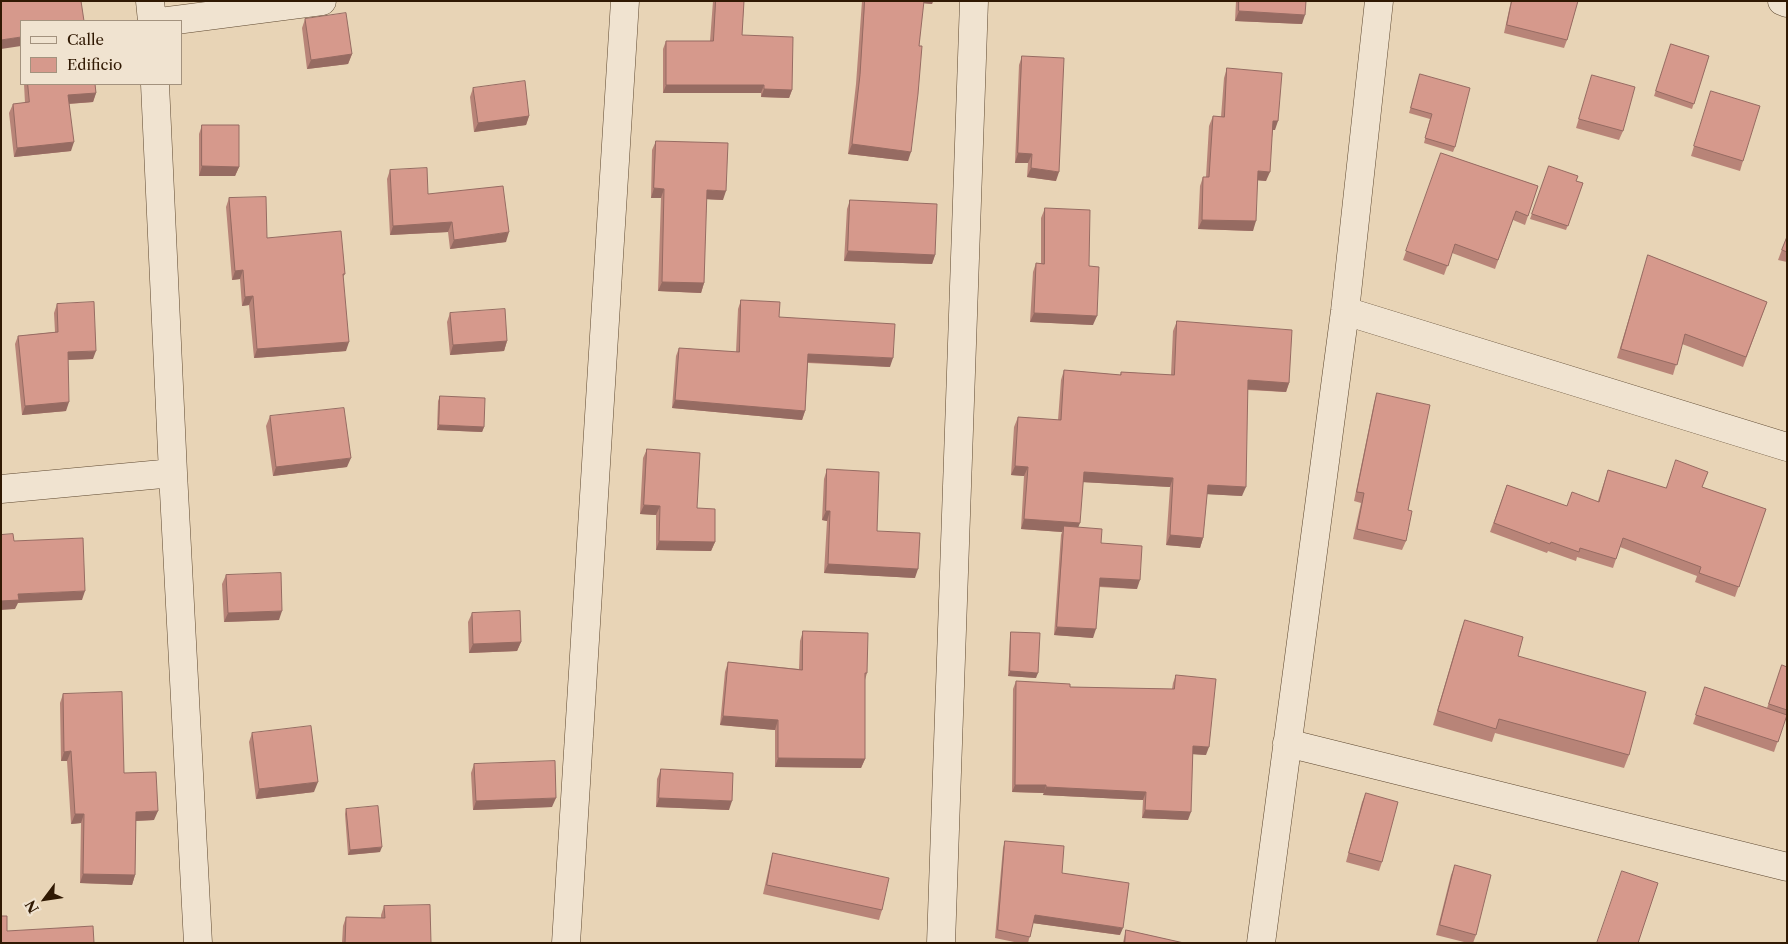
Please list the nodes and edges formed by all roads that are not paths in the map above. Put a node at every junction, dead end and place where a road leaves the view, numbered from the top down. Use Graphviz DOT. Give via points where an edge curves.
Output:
graph roads {
  1 [pos="150,1"];
  2 [pos="322,1"];
  3 [pos="625,1"];
  4 [pos="974,1"];
  5 [pos="1379,1"];
  6 [pos="1782,1"];
  7 [pos="1787,2"];
  8 [pos="152,20"];
  9 [pos="176,20"];
  10 [pos="155,85"];
  11 [pos="1345,311"];
  12 [pos="1787,447"];
  13 [pos="172,473"];
  14 [pos="1,489"];
  15 [pos="1287,743"];
  16 [pos="1787,867"];
  17 [pos="198,943"];
  18 [pos="566,943"];
  19 [pos="941,943"];
  20 [pos="1261,943"];
  1 -- 8 [label="street"];
  2 -- 9 [label="street"];
  3 -- 18 [label="street"];
  4 -- 19 [label="street"];
  5 -- 11 [label="street"];
  6 -- 7 [label="street"];
  10 -- 13 [label="street"];
  11 -- 12 [label="street"];
  11 -- 15 [label="street"];
  13 -- 14 [label="street"];
  13 -- 17 [label="street"];
  15 -- 16 [label="street"];
  15 -- 20 [label="street"];
}
